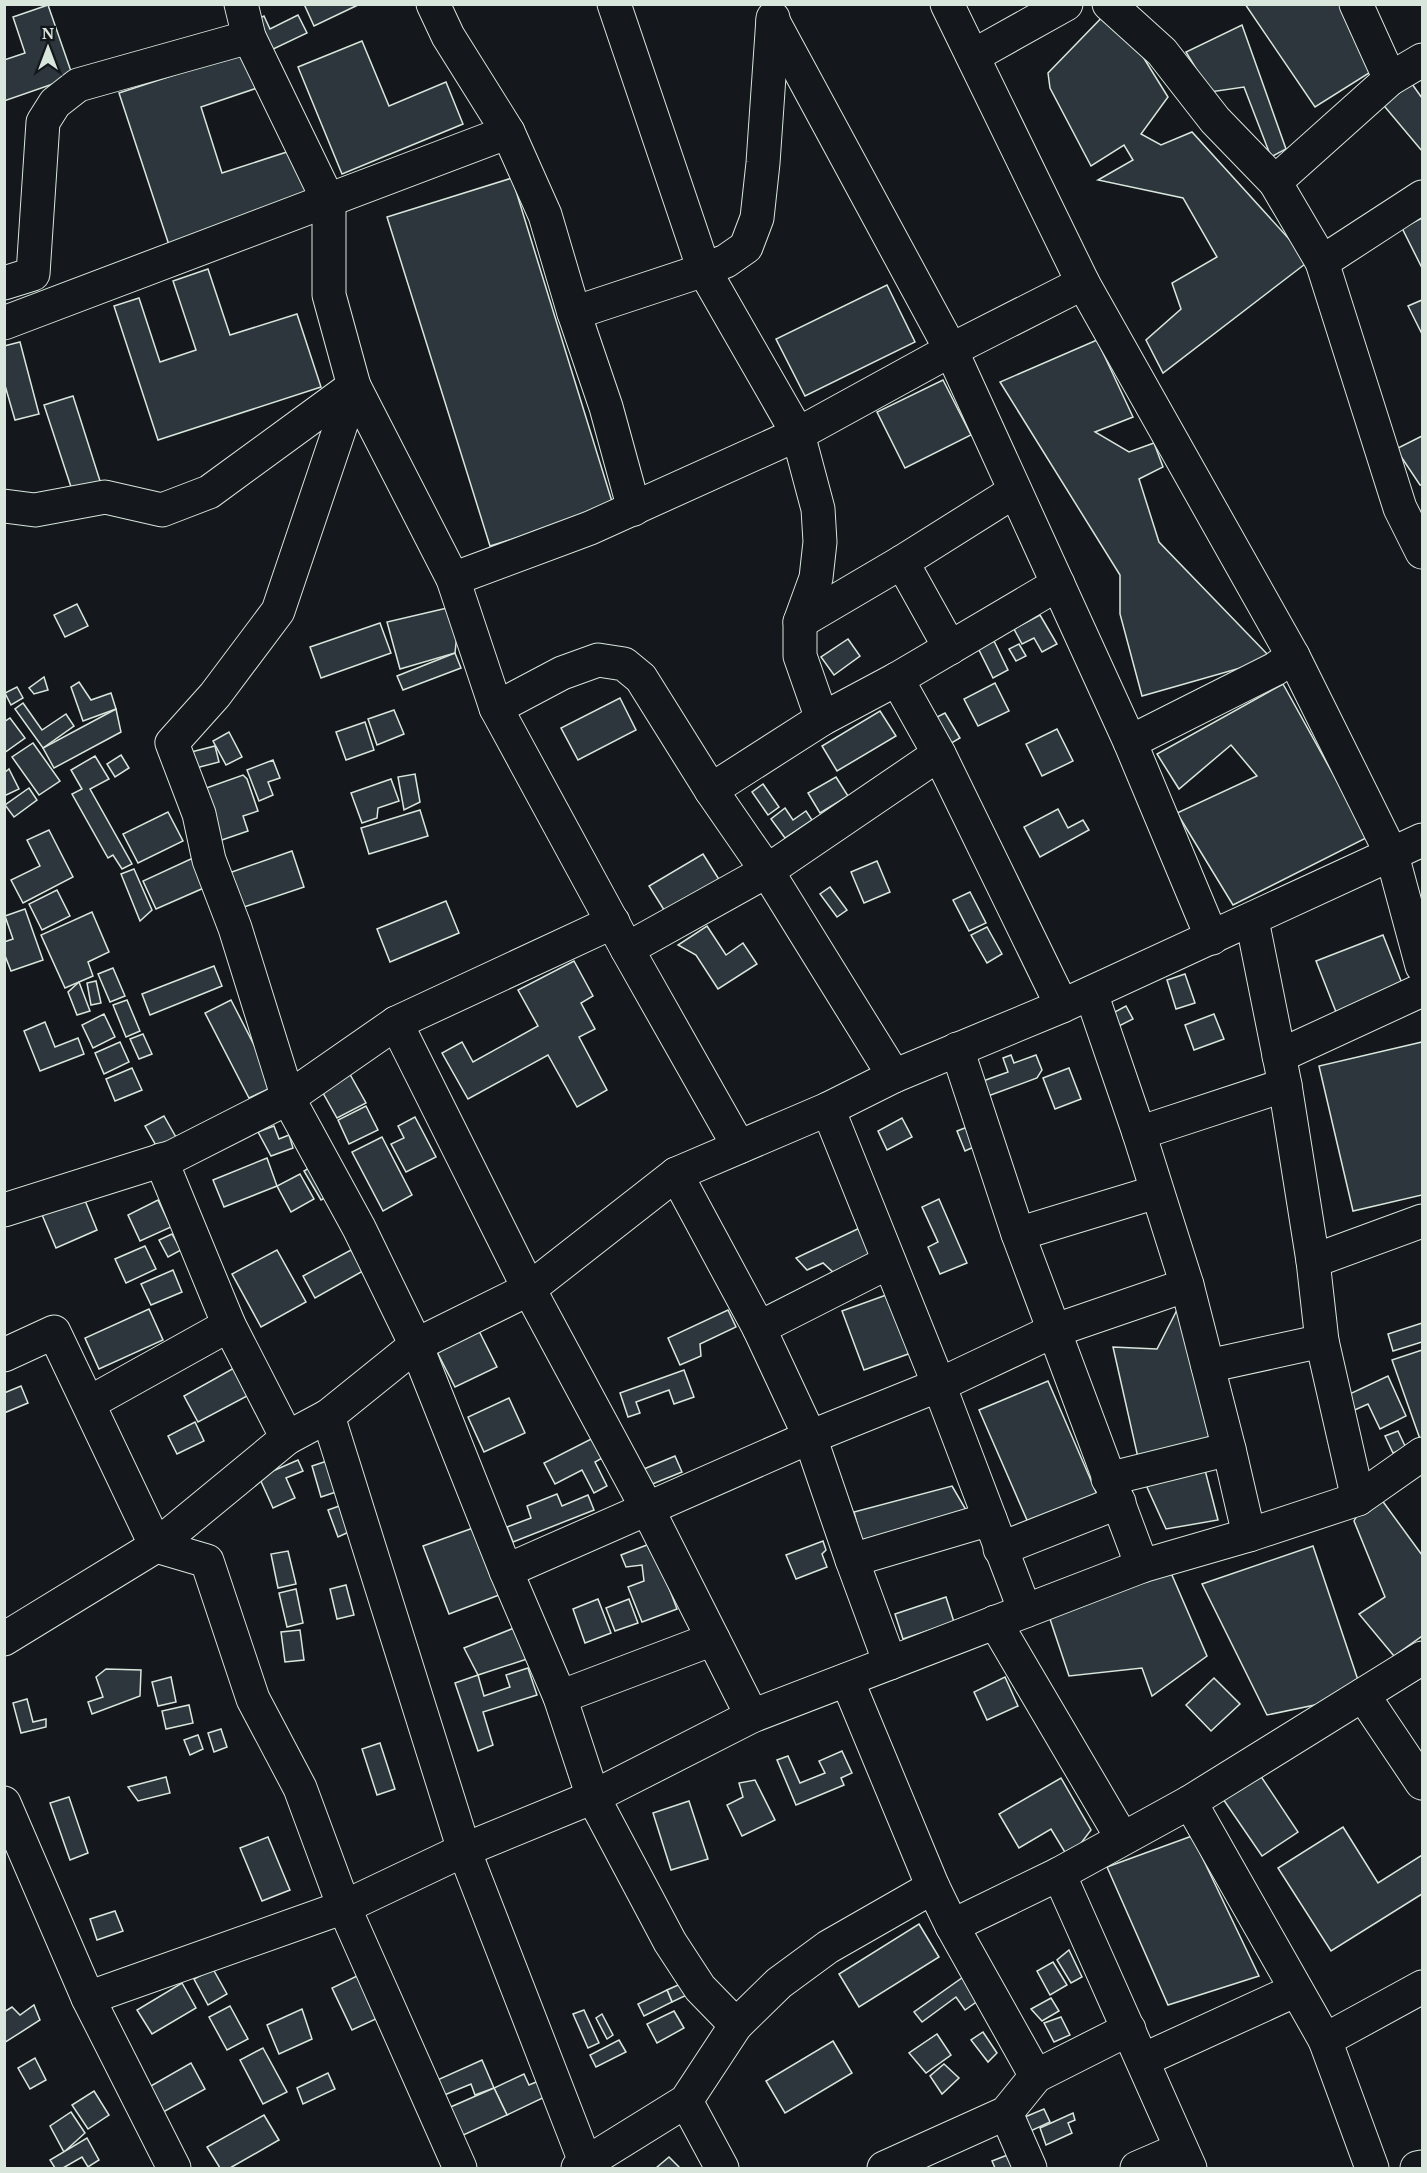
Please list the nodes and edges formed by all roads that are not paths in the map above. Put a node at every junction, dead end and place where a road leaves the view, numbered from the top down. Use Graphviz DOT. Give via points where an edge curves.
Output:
graph roads {
  1 [pos="241,4"];
  2 [pos="434,4"];
  3 [pos="614,4"];
  4 [pos="947,4"];
  5 [pos="1066,4"];
  6 [pos="1109,4"];
  7 [pos="1356,4"];
  8 [pos="773,13"];
  9 [pos="249,37"];
  10 [pos="973,56"];
  11 [pos="1422,60"];
  12 [pos="1390,79"];
  13 [pos="508,132"];
  14 [pos="1275,182"];
  15 [pos="1422,197"];
  16 [pos="328,202"];
  17 [pos="1322,262"];
  18 [pos="704,270"];
  19 [pos="4,283"];
  20 [pos="1083,283"];
  21 [pos="574,313"];
  22 [pos="4,323"];
  23 [pos="951,350"];
  24 [pos="354,386"];
  25 [pos="798,434"];
  26 [pos="1015,490"];
  27 [pos="1411,503"];
  28 [pos="4,506"];
  29 [pos="634,509"];
  30 [pos="1422,552"];
  31 [pos="902,562"];
  32 [pos="453,579"];
  33 [pos="1058,584"];
  34 [pos="800,622"];
  35 [pos="950,648"];
  36 [pos="1293,656"];
  37 [pos="897,679"];
  38 [pos="496,708"];
  39 [pos="822,719"];
  40 [pos="1130,742"];
  41 [pos="939,754"];
  42 [pos="711,790"];
  43 [pos="1422,840"];
  44 [pos="1392,855"];
  45 [pos="767,871"];
  46 [pos="1252,920"];
  47 [pos="620,935"];
  48 [pos="1212,938"];
  49 [pos="1422,966"];
  50 [pos="1422,990"];
  51 [pos="1091,993"];
  52 [pos="1062,1006"];
  53 [pos="396,1023"];
  54 [pos="957,1049"];
  55 [pos="1282,1071"];
  56 [pos="894,1076"];
  57 [pos="288,1098"];
  58 [pos="828,1109"];
  59 [pos="1139,1133"];
  60 [pos="739,1147"];
  61 [pos="161,1160"];
  62 [pos="676,1173"];
  63 [pos="1156,1192"];
  64 [pos="4,1210"];
  65 [pos="1422,1221"];
  66 [pos="1018,1234"];
  67 [pos="1313,1261"];
  68 [pos="890,1262"];
  69 [pos="1187,1285"];
  70 [pos="529,1289"];
  71 [pos="229,1325"];
  72 [pos="759,1328"];
  73 [pos="1053,1331"];
  74 [pos="1322,1341"];
  75 [pos="416,1345"];
  76 [pos="4,1355"];
  77 [pos="1208,1366"];
  78 [pos="939,1385"];
  79 [pos="88,1403"];
  80 [pos="328,1416"];
  81 [pos="810,1437"];
  82 [pos="287,1438"];
  83 [pos="1229,1449"];
  84 [pos="1422,1455"];
  85 [pos="1114,1490"];
  86 [pos="1358,1498"];
  87 [pos="648,1510"];
  88 [pos="995,1534"];
  89 [pos="1249,1534"];
  90 [pos="156,1546"];
  91 [pos="852,1560"];
  92 [pos="1142,1566"];
  93 [pos="506,1571"];
  94 [pos="1010,1617"];
  95 [pos="4,1639"];
  96 [pos="713,1639"];
  97 [pos="1422,1658"];
  98 [pos="890,1663"];
  99 [pos="847,1680"];
  100 [pos="1363,1695"];
  101 [pos="560,1697"];
  102 [pos="752,1716"];
  103 [pos="1422,1783"];
  104 [pos="593,1797"];
  105 [pos="1190,1802"];
  106 [pos="4,1803"];
  107 [pos="1122,1838"];
  108 [pos="464,1850"];
  109 [pos="1059,1874"];
  110 [pos="933,1887"];
  111 [pos="345,1907"];
  112 [pos="952,1926"];
  113 [pos="1422,1987"];
  114 [pos="1296,1990"];
  115 [pos="87,1998"];
  116 [pos="736,2025"];
  117 [pos="1129,2029"];
  118 [pos="1325,2040"];
  119 [pos="1143,2060"];
  120 [pos="1036,2076"];
  121 [pos="686,2101"];
  122 [pos="1006,2113"];
  123 [pos="1186,2159"];
  124 [pos="582,2166"];
  125 [pos="1422,2167"];
  126 [pos="174,2169"];
  127 [pos="460,2169"];
  128 [pos="722,2169"];
  129 [pos="884,2169"];
  130 [pos="1030,2169"];
  131 [pos="1137,2169"];
  132 [pos="1372,2169"];
  133 [pos="1417,2169"];
  1 -- 9 [label="street"];
  2 -- 13 [label="street" via="448,36"];
  3 -- 18 [label="street"];
  4 -- 10 [label="street"];
  5 -- 10 [label="street"];
  6 -- 14 [label="street" via="1162,52 1215,120"];
  7 -- 12 [label="street"];
  8 -- 18 [label="street" via="757,218 746,247"];
  8 -- 23 [label="street"];
  9 -- 16 [label="street"];
  9 -- 19 [label="street" via="78,85 55,103 43,122 33,274"];
  10 -- 20 [label="street"];
  11 -- 12 [label="street"];
  12 -- 14 [label="street"];
  13 -- 16 [label="street"];
  13 -- 21 [label="street" via="545,215"];
  14 -- 17 [label="street"];
  15 -- 17 [label="street"];
  16 -- 22 [label="street"];
  16 -- 24 [label="street" via="329,295"];
  17 -- 27 [label="street"];
  18 -- 21 [label="street"];
  18 -- 25 [label="street"];
  20 -- 23 [label="street"];
  20 -- 36 [label="street"];
  21 -- 29 [label="street" via="606,407"];
  23 -- 25 [label="street"];
  23 -- 26 [label="street"];
  24 -- 28 [label="street" via="209,492 162,510 105,497 35,510"];
  24 -- 32 [label="street"];
  24 -- 57 [label="street" via="278,611 215,695 172,742 199,813 209,860 235,928"];
  25 -- 29 [label="street"];
  25 -- 34 [label="street" via="818,509 820,542 816,578"];
  26 -- 31 [label="street"];
  26 -- 33 [label="street"];
  27 -- 30 [label="street"];
  29 -- 32 [label="street"];
  31 -- 34 [label="street"];
  31 -- 35 [label="street"];
  32 -- 38 [label="street"];
  33 -- 35 [label="street"];
  33 -- 40 [label="street"];
  34 -- 39 [label="street" via="800,656"];
  35 -- 37 [label="street"];
  36 -- 40 [label="street" via="1275,669"];
  36 -- 44 [label="street"];
  37 -- 39 [label="street"];
  37 -- 41 [label="street"];
  38 -- 42 [label="street" via="562,673 597,660 624,664 641,678"];
  38 -- 47 [label="street"];
  39 -- 42 [label="street"];
  40 -- 48 [label="street"];
  41 -- 45 [label="street"];
  41 -- 52 [label="street"];
  42 -- 45 [label="street"];
  43 -- 44 [label="street"];
  44 -- 46 [label="street"];
  44 -- 49 [label="street"];
  45 -- 47 [label="street"];
  45 -- 56 [label="street"];
  46 -- 48 [label="street"];
  46 -- 55 [label="street"];
  47 -- 53 [label="street"];
  47 -- 60 [label="street"];
  48 -- 51 [label="street"];
  50 -- 55 [label="street"];
  51 -- 52 [label="street"];
  51 -- 59 [label="street"];
  52 -- 54 [label="street"];
  53 -- 57 [label="street"];
  53 -- 70 [label="street"];
  54 -- 56 [label="street"];
  54 -- 66 [label="street"];
  55 -- 59 [label="street"];
  55 -- 67 [label="street"];
  56 -- 58 [label="street"];
  57 -- 61 [label="street"];
  57 -- 75 [label="street" via="359,1228"];
  58 -- 60 [label="street"];
  58 -- 68 [label="street"];
  59 -- 63 [label="street"];
  60 -- 62 [label="street"];
  61 -- 64 [label="street"];
  61 -- 71 [label="street"];
  62 -- 70 [label="street"];
  62 -- 72 [label="street"];
  63 -- 66 [label="street"];
  63 -- 69 [label="street"];
  65 -- 67 [label="street"];
  66 -- 73 [label="street"];
  67 -- 74 [label="street"];
  68 -- 72 [label="street"];
  68 -- 78 [label="street"];
  69 -- 73 [label="street"];
  69 -- 77 [label="street"];
  70 -- 75 [label="street"];
  70 -- 87 [label="street"];
  71 -- 79 [label="street"];
  71 -- 82 [label="street"];
  72 -- 81 [label="street"];
  73 -- 78 [label="street"];
  73 -- 85 [label="street"];
  74 -- 77 [label="street"];
  74 -- 86 [label="street"];
  75 -- 80 [label="street"];
  75 -- 93 [label="street"];
  76 -- 79 [label="street" via="54,1332"];
  77 -- 83 [label="street"];
  78 -- 81 [label="street"];
  78 -- 88 [label="street"];
  79 -- 90 [label="street"];
  80 -- 82 [label="street"];
  80 -- 108 [label="street"];
  81 -- 87 [label="street"];
  81 -- 91 [label="street"];
  82 -- 90 [label="street"];
  83 -- 85 [label="street"];
  83 -- 89 [label="street"];
  84 -- 86 [label="street"];
  85 -- 88 [label="street"];
  85 -- 92 [label="street"];
  86 -- 89 [label="street"];
  87 -- 93 [label="street"];
  87 -- 96 [label="street"];
  88 -- 91 [label="street"];
  88 -- 94 [label="street"];
  89 -- 92 [label="street"];
  90 -- 95 [label="street"];
  90 -- 111 [label="street" via="207,1561 253,1699 300,1788"];
  91 -- 98 [label="street"];
  92 -- 94 [label="street"];
  93 -- 101 [label="street"];
  94 -- 98 [label="street"];
  94 -- 107 [label="street"];
  96 -- 101 [label="street"];
  96 -- 102 [label="street"];
  97 -- 100 [label="street"];
  98 -- 99 [label="street"];
  99 -- 102 [label="street"];
  99 -- 110 [label="street"];
  100 -- 103 [label="street"];
  100 -- 105 [label="street"];
  101 -- 104 [label="street"];
  102 -- 104 [label="street"];
  104 -- 108 [label="street"];
  104 -- 116 [label="street" via="670,1942 700,1988"];
  105 -- 107 [label="street"];
  105 -- 114 [label="street"];
  106 -- 115 [label="street"];
  107 -- 109 [label="street"];
  108 -- 111 [label="street"];
  108 -- 124 [label="street"];
  109 -- 112 [label="street"];
  109 -- 117 [label="street"];
  110 -- 112 [label="street"];
  110 -- 116 [label="street" via="828,1947 779,1983"];
  111 -- 115 [label="street"];
  111 -- 127 [label="street"];
  112 -- 120 [label="street"];
  113 -- 118 [label="street"];
  114 -- 118 [label="street"];
  114 -- 119 [label="street"];
  115 -- 126 [label="street"];
  116 -- 121 [label="street"];
  117 -- 119 [label="street"];
  117 -- 120 [label="street"];
  118 -- 132 [label="street"];
  119 -- 123 [label="street"];
  120 -- 122 [label="street"];
  121 -- 124 [label="street"];
  121 -- 128 [label="street"];
  122 -- 129 [label="street"];
  122 -- 130 [label="street"];
  123 -- 131 [label="street"];
  125 -- 133 [label="street"];
}
